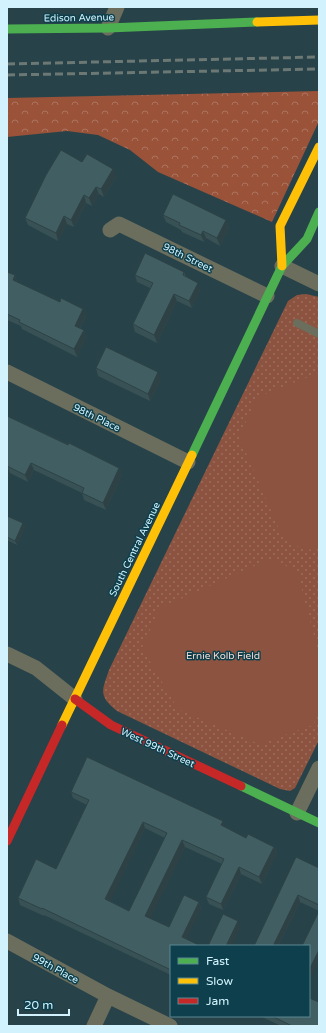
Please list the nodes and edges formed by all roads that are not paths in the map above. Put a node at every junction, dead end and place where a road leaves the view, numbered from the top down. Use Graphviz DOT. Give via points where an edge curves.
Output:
graph roads {
  1 [pos="117,7"];
  2 [pos="319,20"];
  3 [pos="108,28"];
  4 [pos="7,29"];
  5 [pos="319,147"];
  6 [pos="319,212"];
  7 [pos="110,230"];
  8 [pos="282,266"];
  9 [pos="319,284"];
  10 [pos="267,296"];
  11 [pos="297,323"];
  12 [pos="319,334"];
  13 [pos="7,372"];
  14 [pos="188,462"];
  15 [pos="7,654"];
  16 [pos="75,699"];
  17 [pos="319,768"];
  18 [pos="298,813"];
  19 [pos="319,823"];
  20 [pos="7,841"];
  21 [pos="7,941"];
  22 [pos="108,996"];
  23 [pos="94,1026"];
  24 [pos="170,1026"];
  1 -- 3 [label="street"];
  2 -- 3 [label="street, Edison Avenue"];
  3 -- 4 [label="street, Edison Avenue"];
  5 -- 8 [label="street, South Central Avenue" via="280,226"];
  6 -- 8 [label="street, South Central Avenue" via="306,239"];
  7 -- 10 [label="street, 98th Street" via="119,224"];
  8 -- 9 [label="street"];
  8 -- 10 [label="street, South Central Avenue"];
  10 -- 14 [label="street, South Central Avenue"];
  11 -- 12 [label="lane"];
  13 -- 14 [label="street, 98th Place"];
  14 -- 16 [label="street, South Central Avenue"];
  15 -- 16 [label="street, West 99th Street" via="36,668"];
  16 -- 18 [label="street, West 99th Street" via="111,726"];
  16 -- 20 [label="street, South Central Avenue"];
  17 -- 18 [label="street"];
  18 -- 19 [label="street, West 99th Street"];
  21 -- 22 [label="street, 99th Place"];
  22 -- 23 [label="street"];
  22 -- 24 [label="street, 99th Place"];
}
